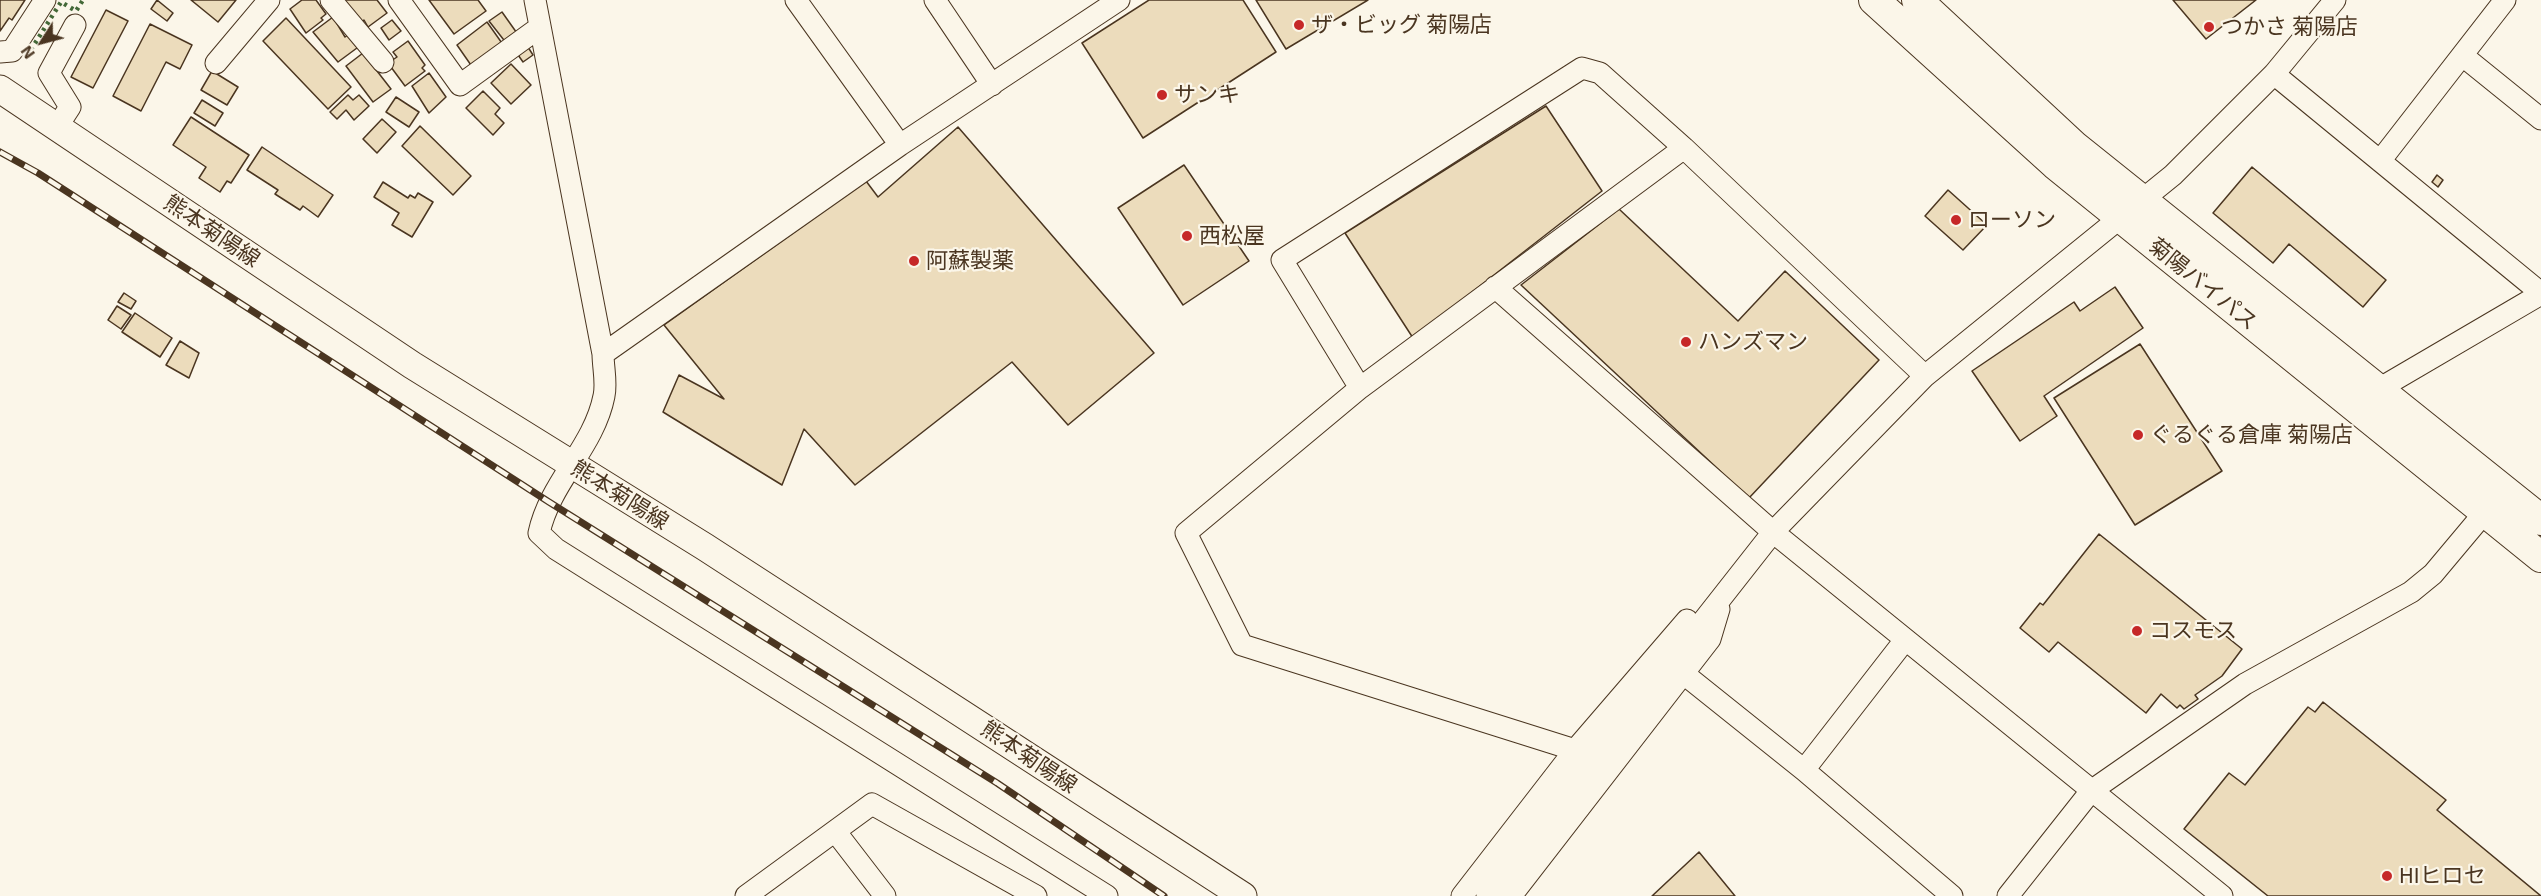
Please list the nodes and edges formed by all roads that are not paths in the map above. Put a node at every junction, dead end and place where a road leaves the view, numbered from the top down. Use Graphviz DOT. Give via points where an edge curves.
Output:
graph roads {
  1 [pos="45,0"];
  2 [pos="269,0"];
  3 [pos="331,0"];
  4 [pos="399,0"];
  5 [pos="535,0"];
  6 [pos="796,0"];
  7 [pos="935,0"];
  8 [pos="1119,0"];
  9 [pos="1874,0"];
  10 [pos="1917,0"];
  11 [pos="2336,0"];
  12 [pos="2505,0"];
  13 [pos="75,24"];
  14 [pos="540,27"];
  15 [pos="0,52"];
  16 [pos="2463,56"];
  17 [pos="383,62"];
  18 [pos="216,63"];
  19 [pos="2274,74"];
  20 [pos="992,85"];
  21 [pos="0,90"];
  22 [pos="2541,119"];
  23 [pos="57,128"];
  24 [pos="900,145"];
  25 [pos="1684,148"];
  26 [pos="2380,161"];
  27 [pos="2133,210"];
  28 [pos="1495,287"];
  29 [pos="2541,293"];
  30 [pos="603,354"];
  31 [pos="1925,376"];
  32 [pos="1360,388"];
  33 [pos="2376,390"];
  34 [pos="570,464"];
  35 [pos="2485,512"];
  36 [pos="2541,520"];
  37 [pos="1773,532"];
  38 [pos="2541,557"];
  39 [pos="1722,597"];
  40 [pos="1905,640"];
  41 [pos="1684,674"];
  42 [pos="1575,750"];
  43 [pos="1804,770"];
  44 [pos="2091,790"];
  45 [pos="836,831"];
  46 [pos="1028,894"];
  47 [pos="746,896"];
  48 [pos="885,896"];
  49 [pos="1107,896"];
  50 [pos="1243,896"];
  51 [pos="1462,896"];
  52 [pos="1487,896"];
  53 [pos="1510,896"];
  54 [pos="1952,896"];
  55 [pos="2008,896"];
  56 [pos="2222,896"];
  1 -- 15 [label="street" via="12,51"];
  2 -- 18 [label="street"];
  3 -- 17 [label="street"];
  4 -- 14 [label="street" via="460,85"];
  5 -- 14 [label="street"];
  6 -- 24 [label="street"];
  7 -- 20 [label="street"];
  8 -- 20 [label="street"];
  9 -- 27 [label="highway, 菊陽バイパス" via="2055,164"];
  10 -- 27 [label="highway, 菊陽バイパス" via="2074,146"];
  11 -- 19 [label="street"];
  12 -- 16 [label="street"];
  13 -- 23 [label="street" via="48,73 70,107"];
  14 -- 30 [label="street"];
  16 -- 22 [label="street"];
  16 -- 26 [label="street"];
  19 -- 26 [label="street"];
  19 -- 27 [label="street"];
  20 -- 24 [label="street"];
  21 -- 23 [label="main road, 熊本菊陽線"];
  23 -- 34 [label="main road, 熊本菊陽線" via="412,365"];
  24 -- 30 [label="street"];
  25 -- 28 [label="street"];
  25 -- 31 [label="street"];
  25 -- 32 [label="street" via="1600,73 1582,68 1282,260"];
  26 -- 29 [label="street"];
  27 -- 31 [label="street"];
  27 -- 33 [label="highway, 菊陽バイパス"];
  27 -- 35 [label="highway, 菊陽バイパス"];
  28 -- 32 [label="street"];
  28 -- 37 [label="street"];
  29 -- 33 [label="street"];
  30 -- 34 [label="street" via="605,394 594,428"];
  31 -- 37 [label="street"];
  32 -- 42 [label="street" via="1186,533 1242,645"];
  33 -- 36 [label="highway, 菊陽バイパス"];
  34 -- 49 [label="street" via="543,512 539,533 556,549"];
  34 -- 50 [label="main road, 熊本菊陽線"];
  35 -- 38 [label="highway, 菊陽バイパス"];
  35 -- 44 [label="street" via="2433,574 2411,592 2245,684"];
  37 -- 39 [label="street"];
  37 -- 40 [label="street"];
  39 -- 41 [label="street" via="1710,639"];
  39 -- 42 [label="street" via="1687,620"];
  39 -- 52 [label="street"];
  40 -- 43 [label="street"];
  40 -- 44 [label="street"];
  41 -- 43 [label="street"];
  41 -- 53 [label="street"];
  42 -- 51 [label="street"];
  43 -- 54 [label="street"];
  44 -- 55 [label="street"];
  44 -- 56 [label="street"];
  45 -- 46 [label="street" via="872,804"];
  45 -- 47 [label="street"];
  45 -- 48 [label="street"];
}
